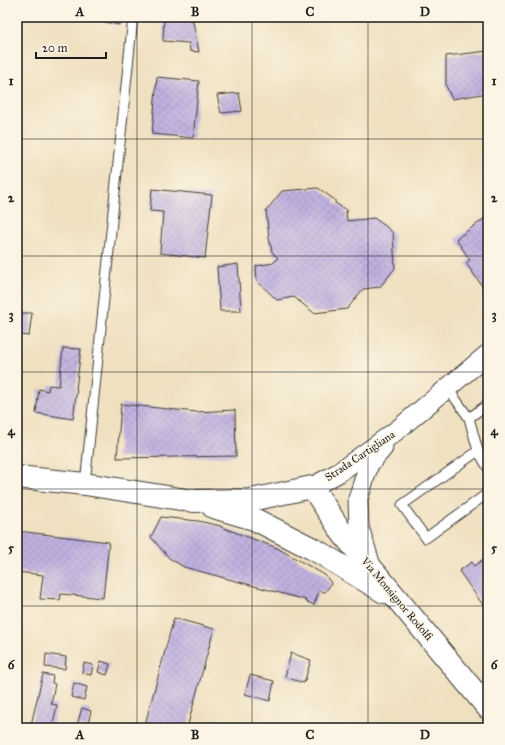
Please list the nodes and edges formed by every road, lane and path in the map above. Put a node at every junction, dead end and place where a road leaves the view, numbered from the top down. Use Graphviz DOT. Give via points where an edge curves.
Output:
graph roads {
  1 [pos="133,17"];
  2 [pos="488,354"];
  3 [pos="447,387"];
  4 [pos="488,404"];
  5 [pos="469,418"];
  6 [pos="396,431"];
  7 [pos="478,451"];
  8 [pos="488,468"];
  9 [pos="17,477"];
  10 [pos="85,484"];
  11 [pos="312,487"];
  12 [pos="488,494"];
  13 [pos="193,501"];
  14 [pos="373,570"];
  15 [pos="398,601"];
  16 [pos="488,708"];
  1 -- 10 [label="lane"];
  2 -- 3 [label="street, Strada Cartigliana"];
  3 -- 5 [label="lane"];
  3 -- 6 [label="street, Strada Cartigliana"];
  4 -- 5 [label="lane"];
  5 -- 7 [label="lane"];
  6 -- 11 [label="street, Strada Cartigliana" via="338,473"];
  6 -- 14 [label="street" via="370,464 358,499 359,527"];
  7 -- 8 [label="lane"];
  7 -- 12 [label="lane" via="402,505 426,538"];
  9 -- 10 [label="street, Strada Cartigliana"];
  10 -- 13 [label="street, Strada Cartigliana"];
  11 -- 13 [label="street, Strada Cartigliana" via="251,500"];
  11 -- 14 [label="street, Via Monsignor Rodolfi" via="343,534"];
  13 -- 15 [label="street" via="254,519 317,551"];
  14 -- 15 [label="street, Via Monsignor Rodolfi"];
  15 -- 16 [label="street, Via Monsignor Rodolfi"];
}
